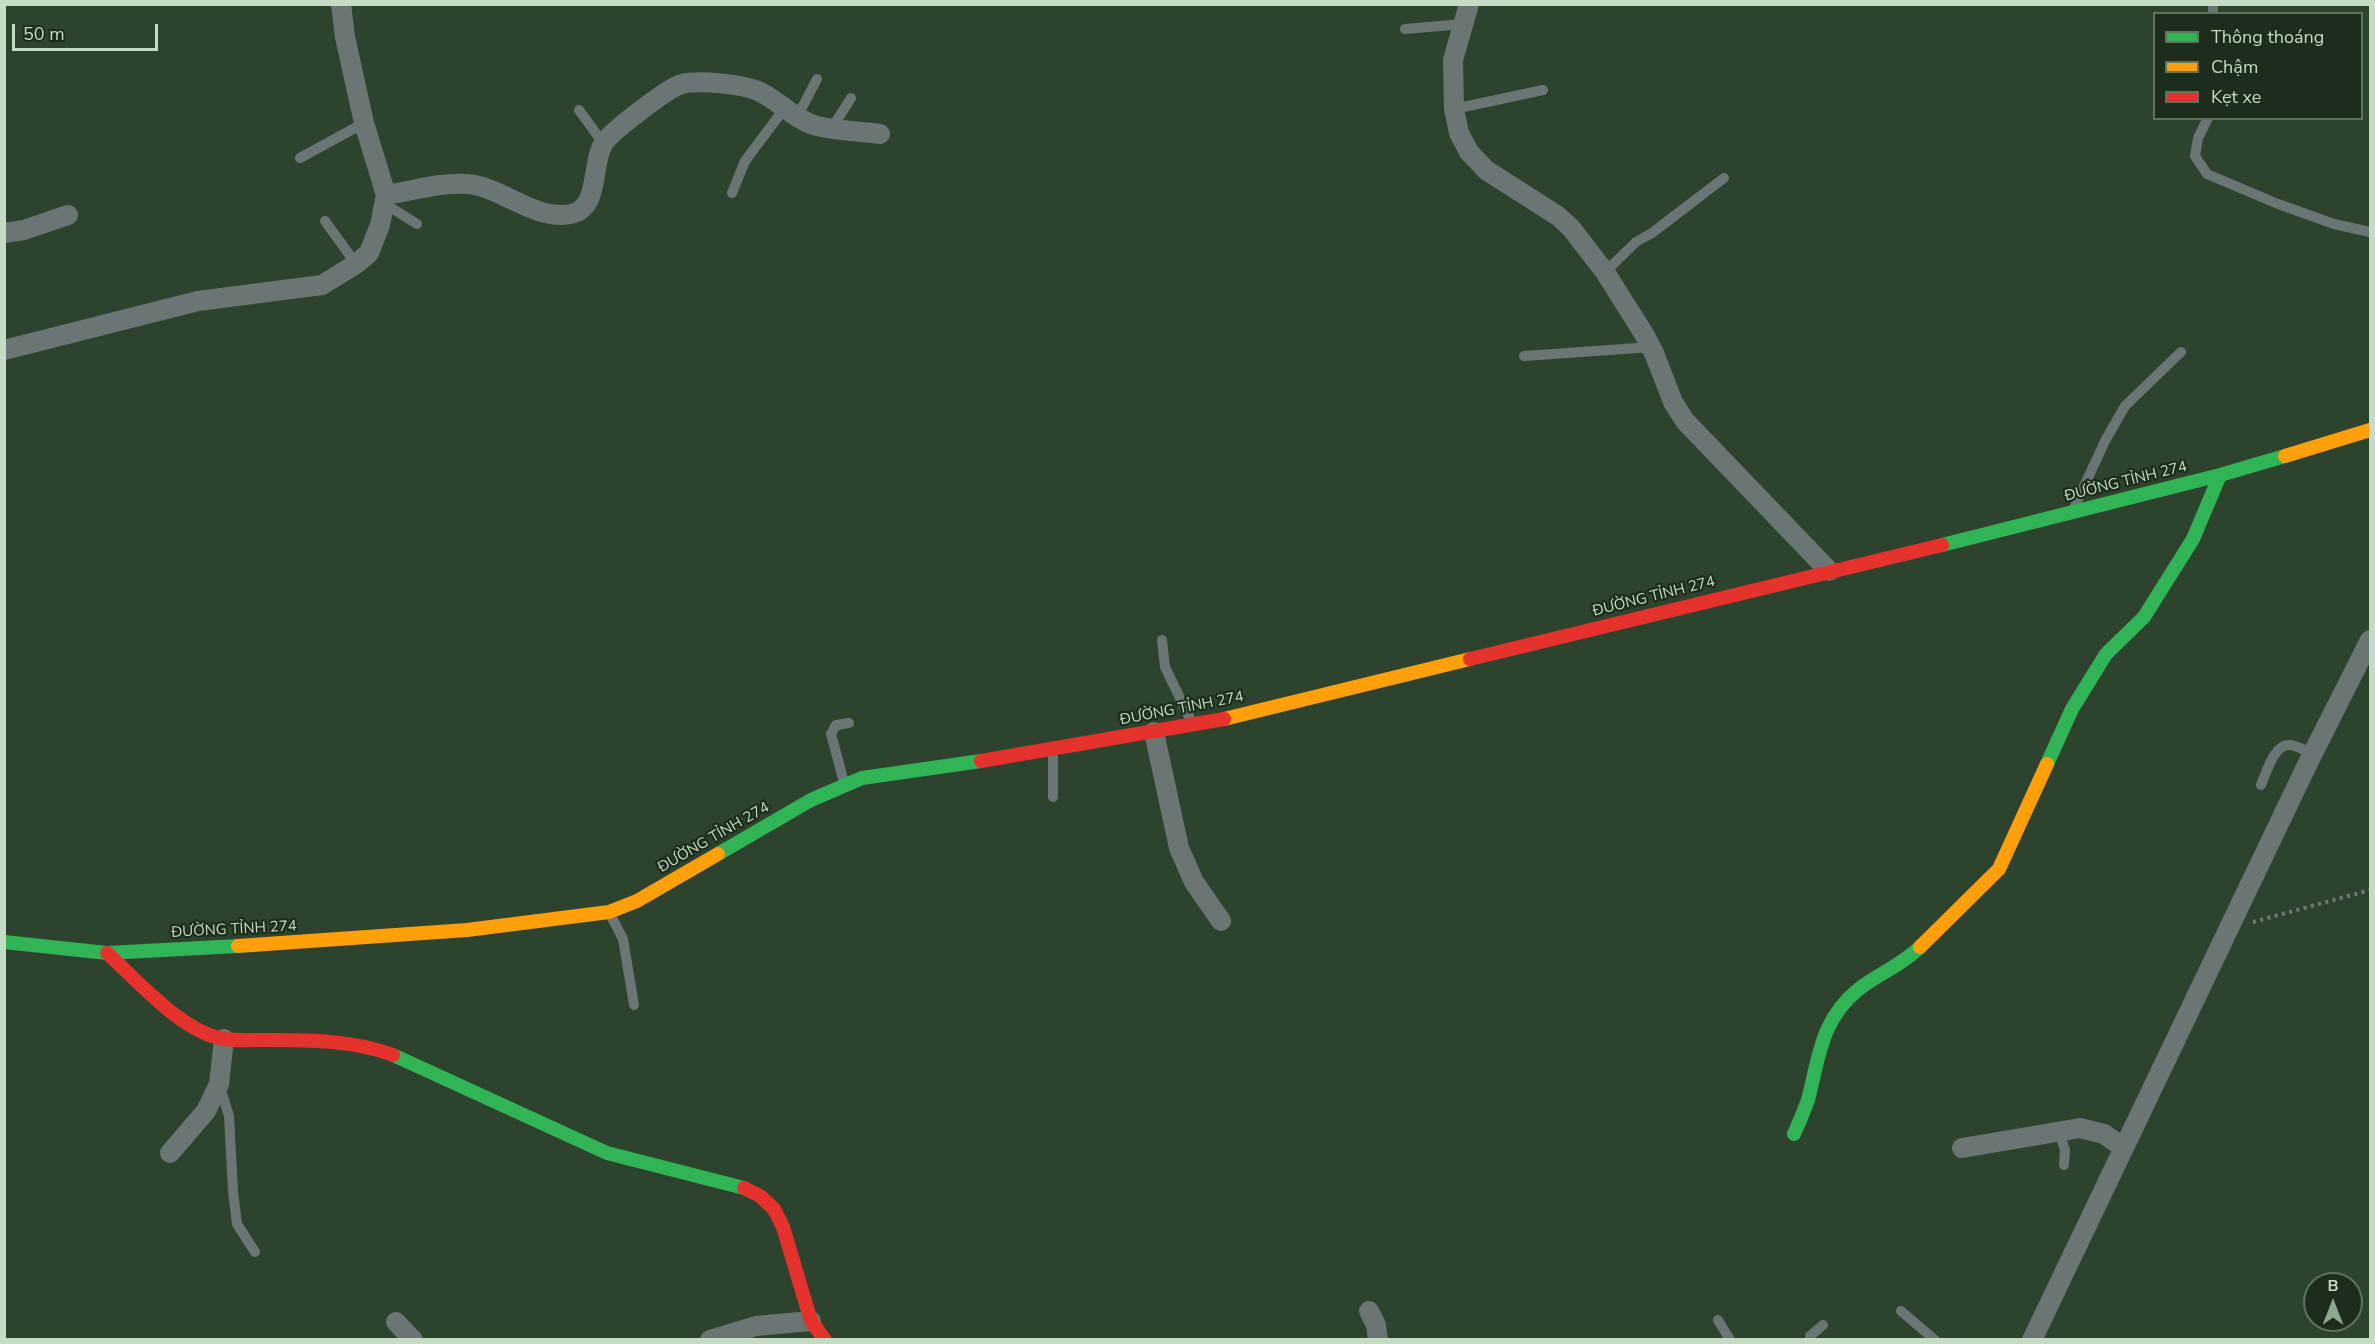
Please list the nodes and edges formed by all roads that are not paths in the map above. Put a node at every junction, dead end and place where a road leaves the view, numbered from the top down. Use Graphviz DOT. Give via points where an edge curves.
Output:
graph roads {
  1 [pos="341,4"];
  2 [pos="1469,4"];
  3 [pos="1464,24"];
  4 [pos="1405,29"];
  5 [pos="817,79"];
  6 [pos="1543,90"];
  7 [pos="851,98"];
  8 [pos="1454,109"];
  9 [pos="579,110"];
  10 [pos="791,113"];
  11 [pos="2207,120"];
  12 [pos="364,123"];
  13 [pos="832,128"];
  14 [pos="880,134"];
  15 [pos="603,143"];
  16 [pos="300,158"];
  17 [pos="1724,178"];
  18 [pos="732,193"];
  19 [pos="385,199"];
  20 [pos="68,215"];
  21 [pos="325,221"];
  22 [pos="417,224"];
  23 [pos="2370,232"];
  24 [pos="4,233"];
  25 [pos="356,264"];
  26 [pos="1605,272"];
  27 [pos="1652,347"];
  28 [pos="4,350"];
  29 [pos="2181,352"];
  30 [pos="1524,356"];
  31 [pos="2370,430"];
  32 [pos="2220,475"];
  33 [pos="2071,513"];
  34 [pos="1828,571"];
  35 [pos="1162,640"];
  36 [pos="2370,640"];
  37 [pos="849,723"];
  38 [pos="1193,726"];
  39 [pos="1154,732"];
  40 [pos="1053,750"];
  41 [pos="2313,754"];
  42 [pos="2261,785"];
  43 [pos="845,786"];
  44 [pos="1053,796"];
  45 [pos="609,912"];
  46 [pos="1221,921"];
  47 [pos="4,942"];
  48 [pos="107,953"];
  49 [pos="633,1005"];
  50 [pos="225,1039"];
  51 [pos="219,1084"];
  52 [pos="2059,1132"];
  53 [pos="1794,1134"];
  54 [pos="1962,1148"];
  55 [pos="2124,1148"];
  56 [pos="170,1153"];
  57 [pos="2064,1165"];
  58 [pos="255,1252"];
  59 [pos="1370,1311"];
  60 [pos="1901,1311"];
  61 [pos="1718,1320"];
  62 [pos="811,1321"];
  63 [pos="396,1322"];
  64 [pos="1823,1324"];
  65 [pos="413,1340"];
  66 [pos="710,1340"];
  67 [pos="825,1340"];
  68 [pos="1377,1340"];
  69 [pos="1730,1340"];
  70 [pos="1810,1340"];
  71 [pos="1935,1340"];
  72 [pos="2032,1340"];
  1 -- 12 [label="street"];
  2 -- 3 [label="street"];
  3 -- 4 [label="lane"];
  3 -- 8 [label="street" via="1453,60"];
  5 -- 10 [label="lane"];
  6 -- 8 [label="lane"];
  7 -- 13 [label="lane"];
  8 -- 26 [label="street" via="1468,152 1486,170 1558,216"];
  9 -- 15 [label="lane"];
  10 -- 13 [label="street" via="815,126"];
  10 -- 15 [label="street" via="758,91 736,85 680,84"];
  10 -- 18 [label="lane" via="745,161"];
  11 -- 23 [label="lane" via="2195,156 2207,174 2334,224"];
  12 -- 16 [label="lane"];
  12 -- 19 [label="street"];
  13 -- 14 [label="street"];
  15 -- 19 [label="street" via="591,196 584,208 571,214 538,211 487,188 467,184"];
  17 -- 26 [label="lane" via="1636,242"];
  19 -- 22 [label="lane"];
  19 -- 25 [label="street" via="369,253"];
  20 -- 24 [label="street"];
  21 -- 25 [label="lane"];
  25 -- 28 [label="street" via="322,285 198,301"];
  26 -- 27 [label="street"];
  27 -- 30 [label="lane"];
  27 -- 34 [label="street" via="1673,402 1685,421"];
  29 -- 33 [label="lane" via="2125,406"];
  31 -- 32 [label="main road, ĐƯỜNG TỈNH 274"];
  32 -- 33 [label="main road, ĐƯỜNG TỈNH 274"];
  32 -- 53 [label="main road" via="2193,539 2175,568 2144,617 2106,654 2072,710 1999,869 1912,955 1858,990 1831,1019"];
  33 -- 34 [label="main road, ĐƯỜNG TỈNH 274"];
  34 -- 38 [label="main road, ĐƯỜNG TỈNH 274"];
  35 -- 38 [label="lane" via="1165,667"];
  36 -- 41 [label="street"];
  37 -- 43 [label="lane" via="836,725 831,734"];
  38 -- 39 [label="main road, ĐƯỜNG TỈNH 274"];
  39 -- 40 [label="main road, ĐƯỜNG TỈNH 274"];
  39 -- 46 [label="street" via="1179,848 1194,882"];
  40 -- 43 [label="main road, ĐƯỜNG TỈNH 274" via="862,778"];
  40 -- 44 [label="lane"];
  41 -- 42 [label="lane" via="2289,744 2282,746"];
  41 -- 55 [label="street"];
  43 -- 45 [label="main road, ĐƯỜNG TỈNH 274" via="811,800 637,901"];
  45 -- 48 [label="main road, ĐƯỜNG TỈNH 274" via="466,930"];
  45 -- 49 [label="lane" via="623,939"];
  47 -- 48 [label="main road, ĐƯỜNG TỈNH 274"];
  48 -- 50 [label="main road" via="185,1023"];
  50 -- 51 [label="street"];
  50 -- 62 [label="main road" via="368,1047 607,1153 741,1187 760,1196 774,1209 783,1227"];
  51 -- 56 [label="street" via="206,1111"];
  51 -- 58 [label="lane" via="229,1116 237,1224"];
  52 -- 54 [label="street"];
  52 -- 55 [label="street" via="2080,1128 2104,1134"];
  52 -- 57 [label="lane" via="2065,1150"];
  55 -- 72 [label="street"];
  59 -- 68 [label="street"];
  60 -- 71 [label="lane"];
  61 -- 69 [label="lane"];
  62 -- 66 [label="street" via="740,1329"];
  62 -- 67 [label="main road"];
  63 -- 65 [label="street"];
  64 -- 70 [label="lane"];
}
